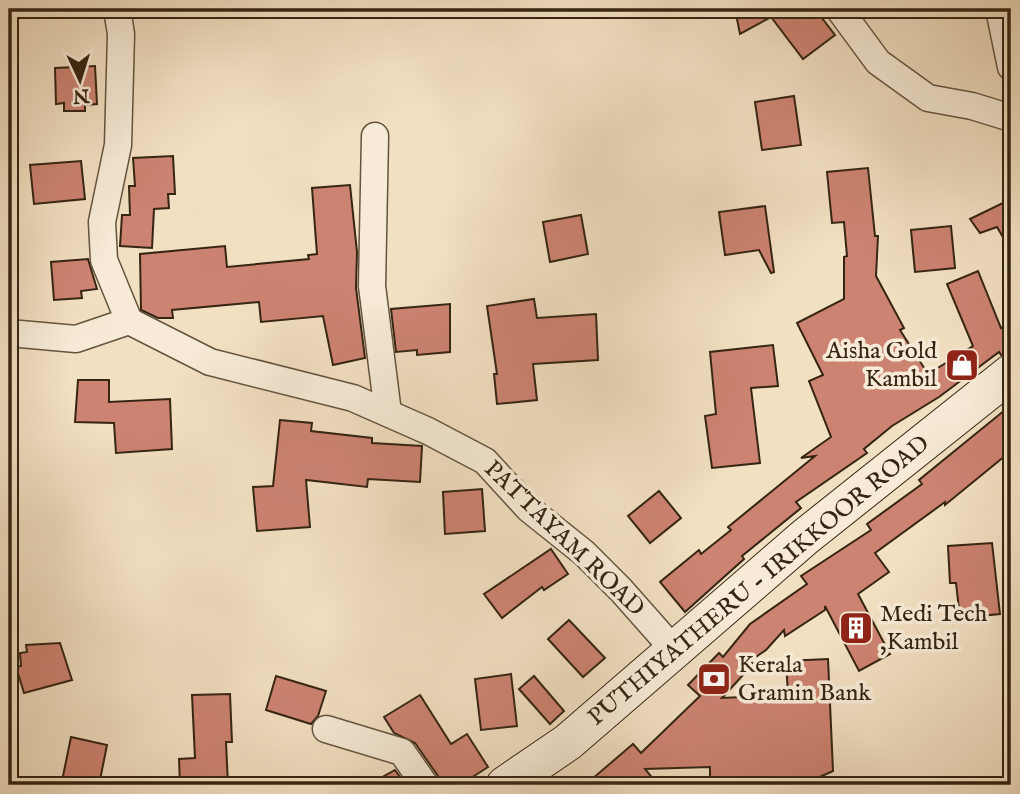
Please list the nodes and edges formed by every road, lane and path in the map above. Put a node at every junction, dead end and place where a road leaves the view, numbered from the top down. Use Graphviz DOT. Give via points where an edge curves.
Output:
graph roads {
  1 [pos="117,9"];
  2 [pos="839,9"];
  3 [pos="999,9"];
  4 [pos="1011,67"];
  5 [pos="1011,118"];
  6 [pos="375,136"];
  7 [pos="129,321"];
  8 [pos="9,332"];
  9 [pos="1009,380"];
  10 [pos="388,413"];
  11 [pos="675,651"];
  12 [pos="326,729"];
  13 [pos="425,785"];
  14 [pos="505,785"];
  1 -- 7 [label="street" via="121,34 118,145 102,222 104,260"];
  2 -- 5 [label="street" via="878,62 928,98"];
  3 -- 4 [label="street"];
  6 -- 10 [label="street" via="372,286"];
  7 -- 8 [label="street" via="76,338"];
  7 -- 10 [label="street, PATTAYAM ROAD" via="210,362 353,398"];
  9 -- 11 [label="main road, PUTHIYATHERU - IRIKKOOR ROAD" via="805,537"];
  10 -- 11 [label="street, PATTAYAM ROAD" via="485,461 529,509 584,553"];
  11 -- 14 [label="main road, PUTHIYATHERU - IRIKKOOR ROAD" via="568,742"];
  12 -- 13 [label="street" via="402,752"];
}
